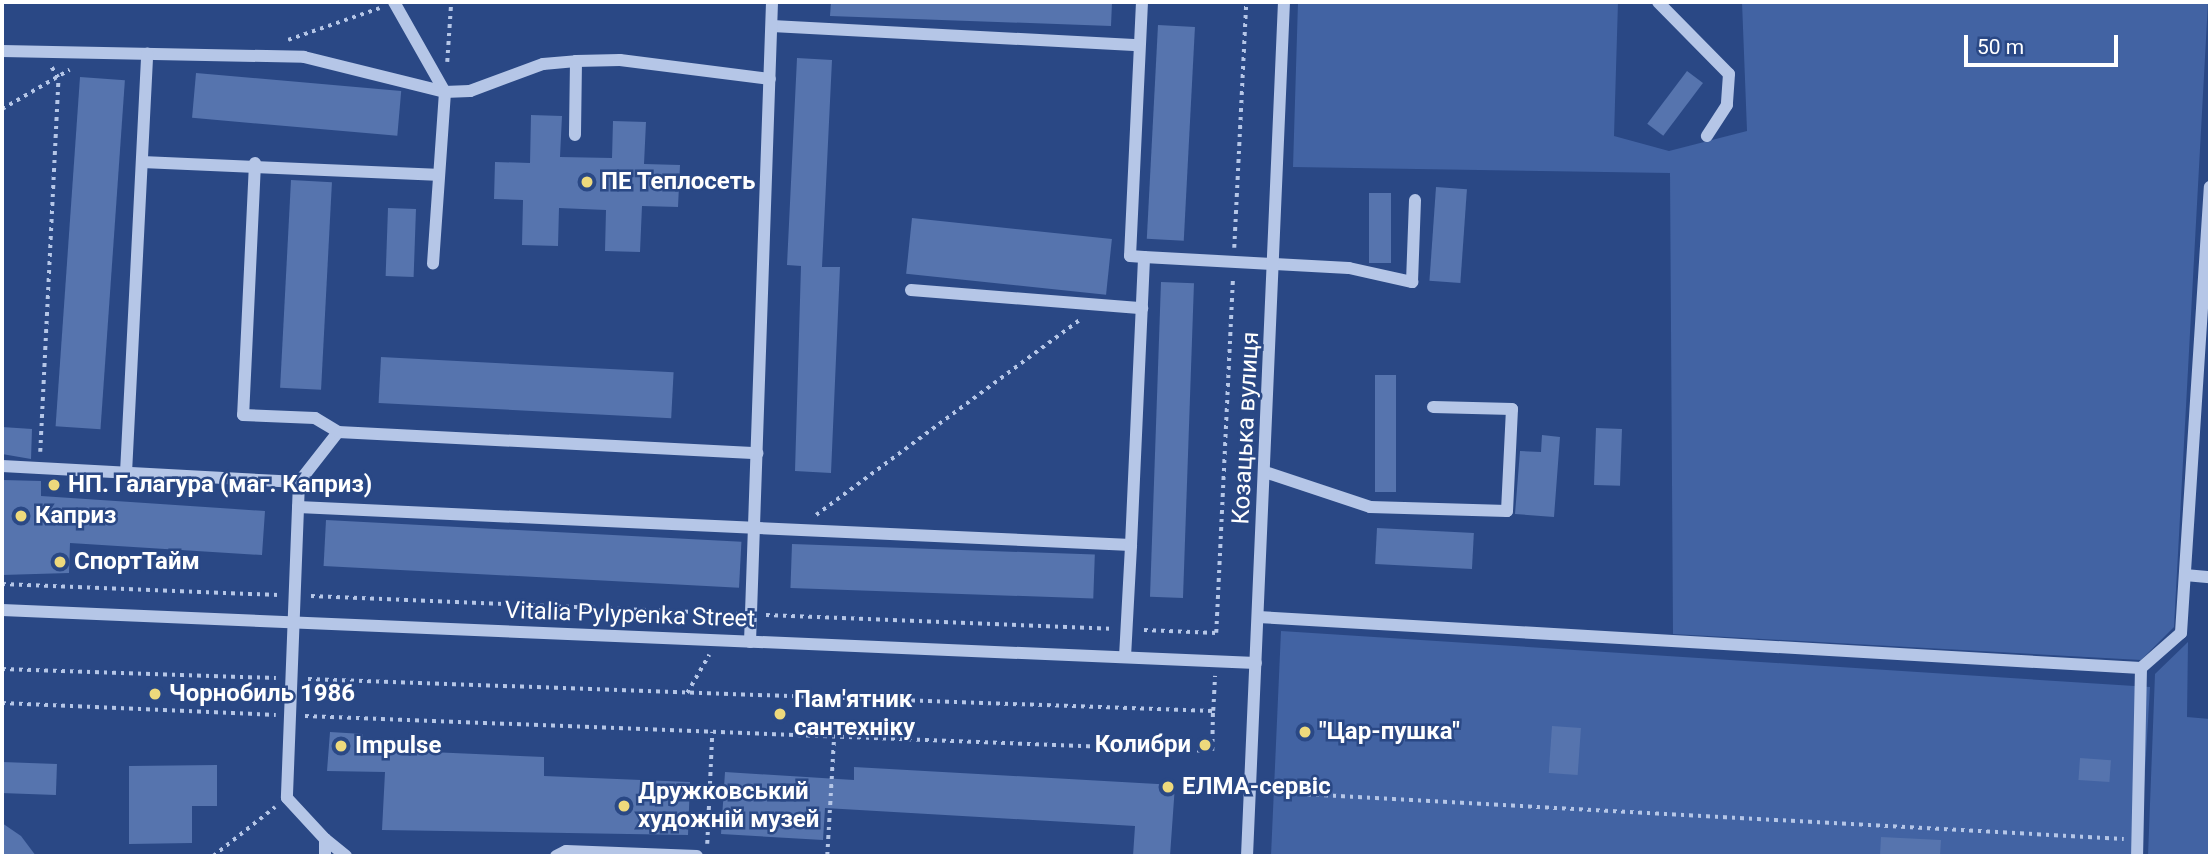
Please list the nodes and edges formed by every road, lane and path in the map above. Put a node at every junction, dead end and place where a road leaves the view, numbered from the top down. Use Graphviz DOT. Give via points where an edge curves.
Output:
graph roads {
  1 [pos="394,2"];
  2 [pos="451,2"];
  3 [pos="772,2"];
  4 [pos="1142,2"];
  5 [pos="1246,2"];
  6 [pos="1284,2"];
  7 [pos="1658,2"];
  8 [pos="772,26"];
  9 [pos="1139,46"];
  10 [pos="2,51"];
  11 [pos="41,52"];
  12 [pos="147,54"];
  13 [pos="576,61"];
  14 [pos="770,79"];
  15 [pos="445,92"];
  16 [pos="575,135"];
  17 [pos="1707,136"];
  18 [pos="142,162"];
  19 [pos="255,163"];
  20 [pos="436,175"];
  21 [pos="2210,187"];
  22 [pos="1415,200"];
  23 [pos="1144,257"];
  24 [pos="1234,261"];
  25 [pos="1275,262"];
  26 [pos="433,264"];
  27 [pos="911,290"];
  28 [pos="1100,304"];
  29 [pos="1142,308"];
  30 [pos="1433,407"];
  31 [pos="338,432"];
  32 [pos="757,453"];
  33 [pos="2,466"];
  34 [pos="39,468"];
  35 [pos="1265,472"];
  36 [pos="126,473"];
  37 [pos="299,482"];
  38 [pos="298,507"];
  39 [pos="754,529"];
  40 [pos="795,531"];
  41 [pos="1131,545"];
  42 [pos="2185,575"];
  43 [pos="2210,577"];
  44 [pos="753,579"];
  45 [pos="2,584"];
  46 [pos="296,596"];
  47 [pos="2,610"];
  48 [pos="733,613"];
  49 [pos="751,614"];
  50 [pos="1258,617"];
  51 [pos="295,622"];
  52 [pos="1127,629"];
  53 [pos="1216,633"];
  54 [pos="718,640"];
  55 [pos="750,642"];
  56 [pos="1125,657"];
  57 [pos="1215,661"];
  58 [pos="1256,663"];
  59 [pos="2141,668"];
  60 [pos="2,669"];
  61 [pos="292,679"];
  62 [pos="687,693"];
  63 [pos="2,704"];
  64 [pos="1213,711"];
  65 [pos="291,716"];
  66 [pos="712,732"];
  67 [pos="834,737"];
  68 [pos="1210,792"];
  69 [pos="1250,792"];
  70 [pos="287,798"];
  71 [pos="325,839"];
  72 [pos="2137,840"];
  73 [pos="214,856"];
  74 [pos="325,856"];
  75 [pos="346,856"];
  76 [pos="556,856"];
  77 [pos="697,856"];
  78 [pos="706,856"];
  79 [pos="827,856"];
  80 [pos="1247,856"];
  81 [pos="2137,856"];
  1 -- 15 [label="street"];
  2 -- 15 [label="path"];
  3 -- 8 [label="street"];
  4 -- 9 [label="street"];
  5 -- 24 [label="path"];
  6 -- 25 [label="street, Козацька вулиця"];
  7 -- 17 [label="street" via="1729,74 1727,106"];
  8 -- 9 [label="street"];
  8 -- 14 [label="street"];
  9 -- 23 [label="street" via="1130,256"];
  10 -- 11 [label="street"];
  11 -- 12 [label="street"];
  11 -- 34 [label="path" via="58,78"];
  12 -- 15 [label="street" via="304,57"];
  12 -- 18 [label="street"];
  13 -- 14 [label="street" via="632,61"];
  13 -- 15 [label="street"];
  13 -- 16 [label="street"];
  14 -- 32 [label="street"];
  15 -- 20 [label="street"];
  18 -- 19 [label="street"];
  18 -- 36 [label="street"];
  19 -- 20 [label="street"];
  19 -- 31 [label="street" via="243,415 315,418"];
  20 -- 26 [label="street"];
  21 -- 42 [label="street"];
  22 -- 25 [label="street" via="1412,282 1349,268"];
  23 -- 24 [label="street"];
  23 -- 29 [label="street"];
  24 -- 25 [label="street"];
  24 -- 53 [label="path"];
  25 -- 35 [label="street, Козацька вулиця"];
  27 -- 28 [label="street"];
  28 -- 29 [label="street"];
  28 -- 40 [label="path"];
  29 -- 41 [label="street"];
  30 -- 35 [label="street" via="1512,409 1507,510 1370,507"];
  31 -- 32 [label="street"];
  31 -- 37 [label="street"];
  32 -- 39 [label="street"];
  33 -- 34 [label="street"];
  34 -- 36 [label="street"];
  35 -- 50 [label="street, Козацька вулиця"];
  36 -- 37 [label="street"];
  37 -- 38 [label="street"];
  38 -- 39 [label="street"];
  38 -- 46 [label="street"];
  39 -- 40 [label="street"];
  39 -- 44 [label="street"];
  40 -- 41 [label="street"];
  41 -- 52 [label="street"];
  42 -- 43 [label="street"];
  42 -- 59 [label="street" via="2182,633"];
  44 -- 48 [label="path"];
  44 -- 49 [label="street"];
  45 -- 46 [label="path"];
  46 -- 48 [label="path"];
  46 -- 51 [label="street"];
  47 -- 51 [label="street, Vitalia Pylypenka Street"];
  48 -- 49 [label="path"];
  48 -- 54 [label="path"];
  49 -- 52 [label="path"];
  49 -- 55 [label="street"];
  50 -- 58 [label="street, Козацька вулиця"];
  50 -- 59 [label="street"];
  51 -- 54 [label="street, Vitalia Pylypenka Street"];
  51 -- 61 [label="street"];
  52 -- 53 [label="path"];
  52 -- 56 [label="street"];
  53 -- 57 [label="path"];
  54 -- 55 [label="street, Vitalia Pylypenka Street"];
  54 -- 62 [label="path"];
  55 -- 56 [label="street, Vitalia Pylypenka Street"];
  56 -- 57 [label="street, Vitalia Pylypenka Street"];
  57 -- 58 [label="street, Vitalia Pylypenka Street"];
  57 -- 64 [label="path"];
  58 -- 69 [label="street, Козацька вулиця"];
  59 -- 72 [label="street"];
  60 -- 61 [label="path"];
  61 -- 62 [label="path"];
  61 -- 65 [label="street"];
  62 -- 64 [label="path"];
  63 -- 65 [label="path"];
  64 -- 67 [label="path" via="1212,751"];
  65 -- 66 [label="path"];
  65 -- 70 [label="street"];
  66 -- 67 [label="path"];
  66 -- 78 [label="path"];
  67 -- 79 [label="path"];
  68 -- 69 [label="path"];
  69 -- 72 [label="path"];
  69 -- 80 [label="street, Козацька вулиця"];
  70 -- 71 [label="street"];
  70 -- 73 [label="path"];
  71 -- 74 [label="street"];
  71 -- 75 [label="street"];
  72 -- 81 [label="street"];
  76 -- 77 [label="street" via="566,851"];
}
